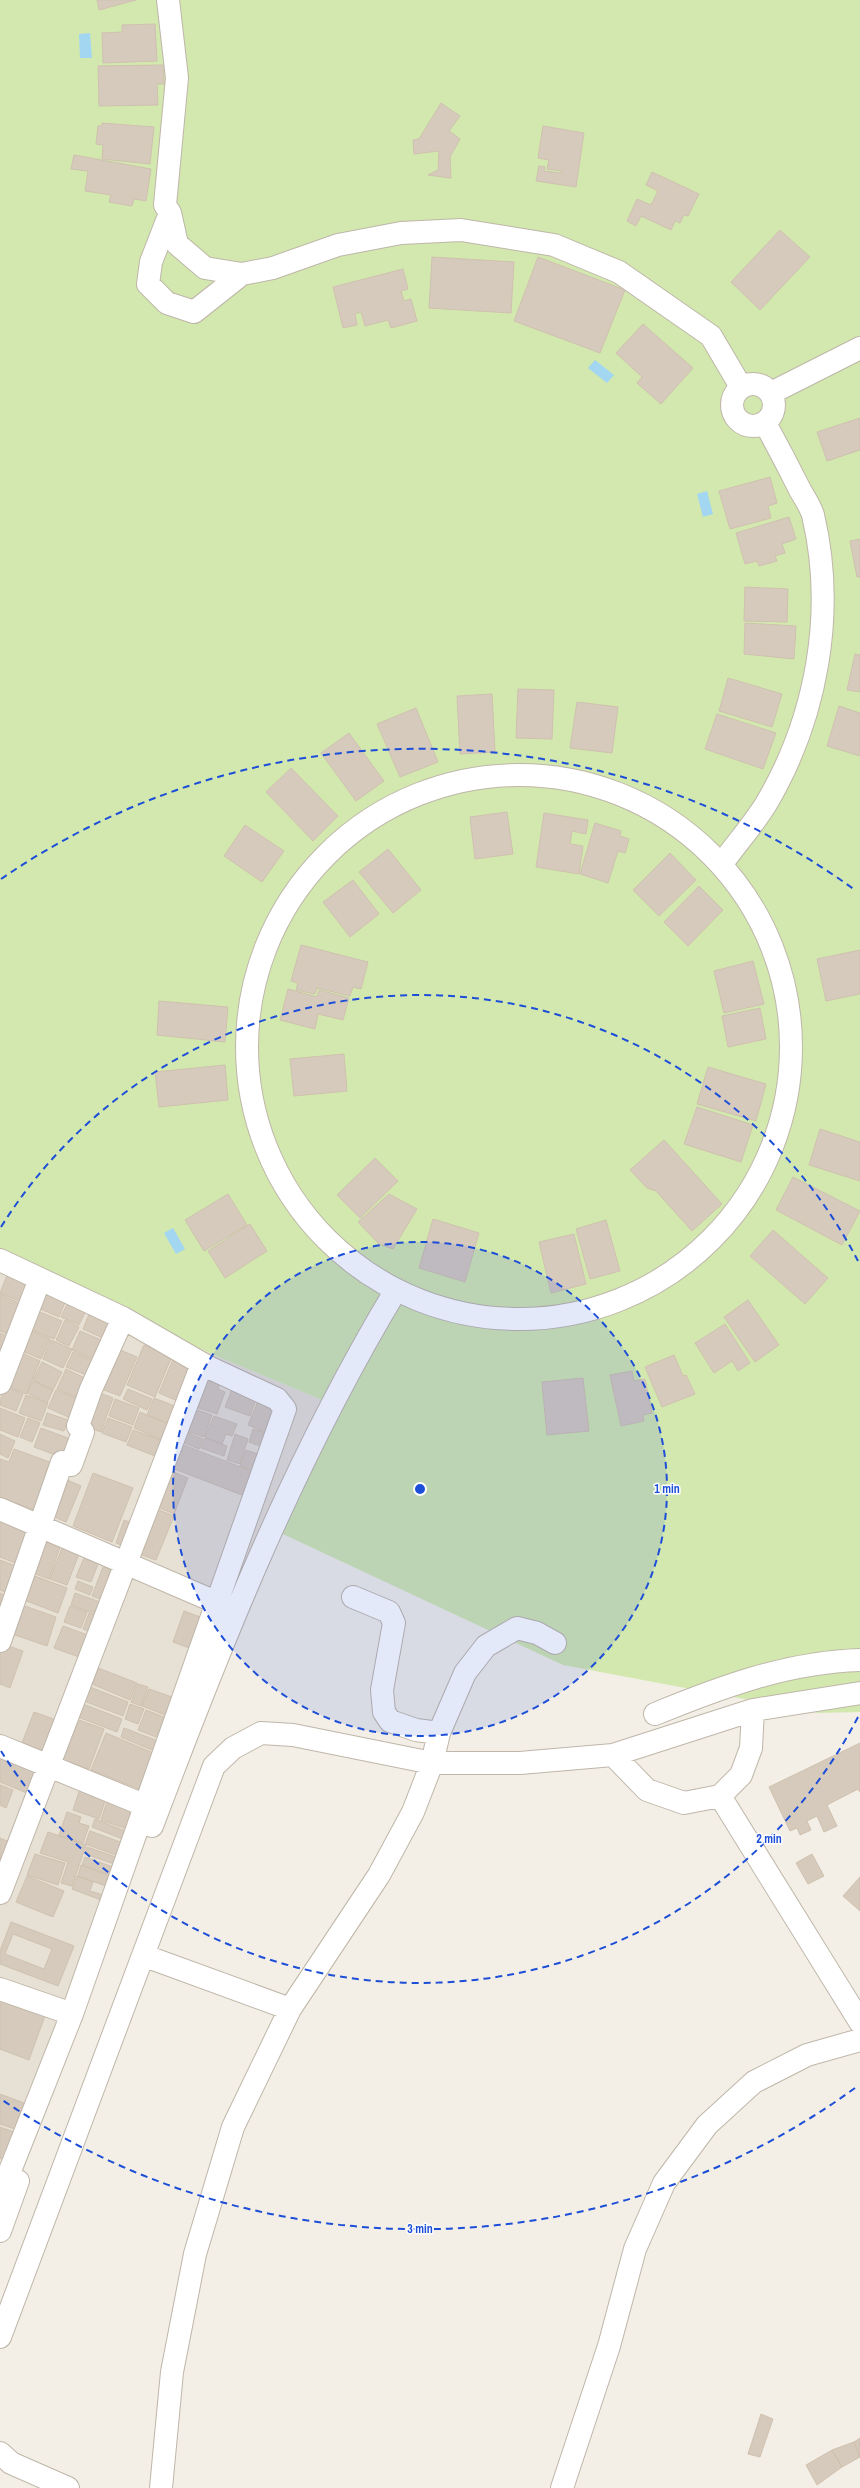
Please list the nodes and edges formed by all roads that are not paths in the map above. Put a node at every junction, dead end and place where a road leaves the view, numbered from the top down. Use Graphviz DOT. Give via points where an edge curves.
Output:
graph roads {
  1 [pos="168,0"];
  2 [pos="170,213"];
  3 [pos="242,274"];
  4 [pos="860,348"];
  5 [pos="741,387"];
  6 [pos="772,393"];
  7 [pos="766,423"];
  8 [pos="721,865"];
  9 [pos="0,1260"];
  10 [pos="40,1279"];
  11 [pos="396,1290"];
  12 [pos="123,1318"];
  13 [pos="202,1364"];
  14 [pos="0,1383"];
  15 [pos="0,1509"];
  16 [pos="40,1528"];
  17 [pos="126,1562"];
  18 [pos="353,1597"];
  19 [pos="218,1603"];
  20 [pos="0,1641"];
  21 [pos="555,1643"];
  22 [pos="860,1660"];
  23 [pos="860,1693"];
  24 [pos="753,1710"];
  25 [pos="655,1714"];
  26 [pos="440,1733"];
  27 [pos="0,1746"];
  28 [pos="613,1755"];
  29 [pos="432,1763"];
  30 [pos="48,1766"];
  31 [pos="720,1796"];
  32 [pos="144,1805"];
  33 [pos="0,1893"];
  34 [pos="145,1956"];
  35 [pos="0,1989"];
  36 [pos="290,2009"];
  37 [pos="72,2014"];
  38 [pos="860,2022"];
  39 [pos="860,2040"];
  40 [pos="0,2196"];
  41 [pos="0,2231"];
  42 [pos="0,2337"];
  43 [pos="0,2453"];
  44 [pos="68,2488"];
  45 [pos="161,2488"];
  46 [pos="562,2488"];
  1 -- 2 [label="street" via="177,78 165,205"];
  2 -- 3 [label="street" via="177,244 205,268"];
  2 -- 3 [label="street" via="151,262 148,284 167,303 194,312"];
  3 -- 5 [label="street" via="273,268 338,245 402,233 460,230 554,245 619,272 711,336"];
  4 -- 6 [label="street"];
  5 -- 6 [label="street" via="758,384"];
  5 -- 7 [label="street" via="732,401 735,417 749,426"];
  6 -- 7 [label="street" via="775,409"];
  7 -- 8 [label="street" via="812,513 820,566 822,611 819,660 792,750 762,810"];
  8 -- 11 [label="street" via="744,894 770,940 780,969 791,1028 789,1088 783,1118 761,1174 745,1200 706,1245 658,1281 631,1295 573,1314 543,1318 483,1317 438,1306"];
  8 -- 11 [label="street" via="691,836 662,816 619,794 579,782 538,775 496,775 435,788 378,813 344,837 314,866 289,899 269,935 255,974 247,1015 245,1056 250,1098 261,1138 278,1176 301,1211 328,1242 361,1269"];
  9 -- 10 [label="street"];
  10 -- 12 [label="street"];
  10 -- 14 [label="street"];
  11 -- 41 [label="street" via="357,1354 324,1418 243,1590"];
  12 -- 13 [label="street"];
  12 -- 16 [label="street" via="91,1389 78,1426 83,1432 71,1465 62,1462"];
  13 -- 17 [label="street"];
  13 -- 19 [label="street" via="277,1399 285,1409"];
  15 -- 16 [label="street"];
  16 -- 17 [label="street"];
  16 -- 20 [label="street"];
  17 -- 19 [label="street"];
  17 -- 30 [label="street"];
  18 -- 26 [label="street" via="389,1612 394,1623 382,1690 384,1712 390,1721 416,1730"];
  19 -- 32 [label="street"];
  21 -- 26 [label="street" via="537,1633 517,1628 486,1646 465,1673"];
  22 -- 25 [label="street" via="785,1669 725,1685"];
  23 -- 24 [label="street"];
  24 -- 28 [label="street"];
  24 -- 31 [label="street" via="751,1748 741,1775"];
  26 -- 29 [label="street"];
  27 -- 30 [label="street"];
  28 -- 29 [label="street" via="520,1763"];
  28 -- 31 [label="street" via="647,1790 684,1803"];
  29 -- 34 [label="street" via="293,1735 262,1733 234,1748 214,1766"];
  29 -- 36 [label="street" via="414,1812 379,1875"];
  30 -- 32 [label="street"];
  30 -- 33 [label="street"];
  31 -- 38 [label="street"];
  32 -- 37 [label="street"];
  34 -- 36 [label="street"];
  34 -- 42 [label="street"];
  35 -- 37 [label="street"];
  36 -- 45 [label="street" via="233,2127 195,2254 172,2372"];
  37 -- 40 [label="street"];
  39 -- 46 [label="street" via="807,2055 754,2082 707,2125 664,2183 635,2249 609,2346"];
  43 -- 44 [label="street" via="12,2463"];
}
